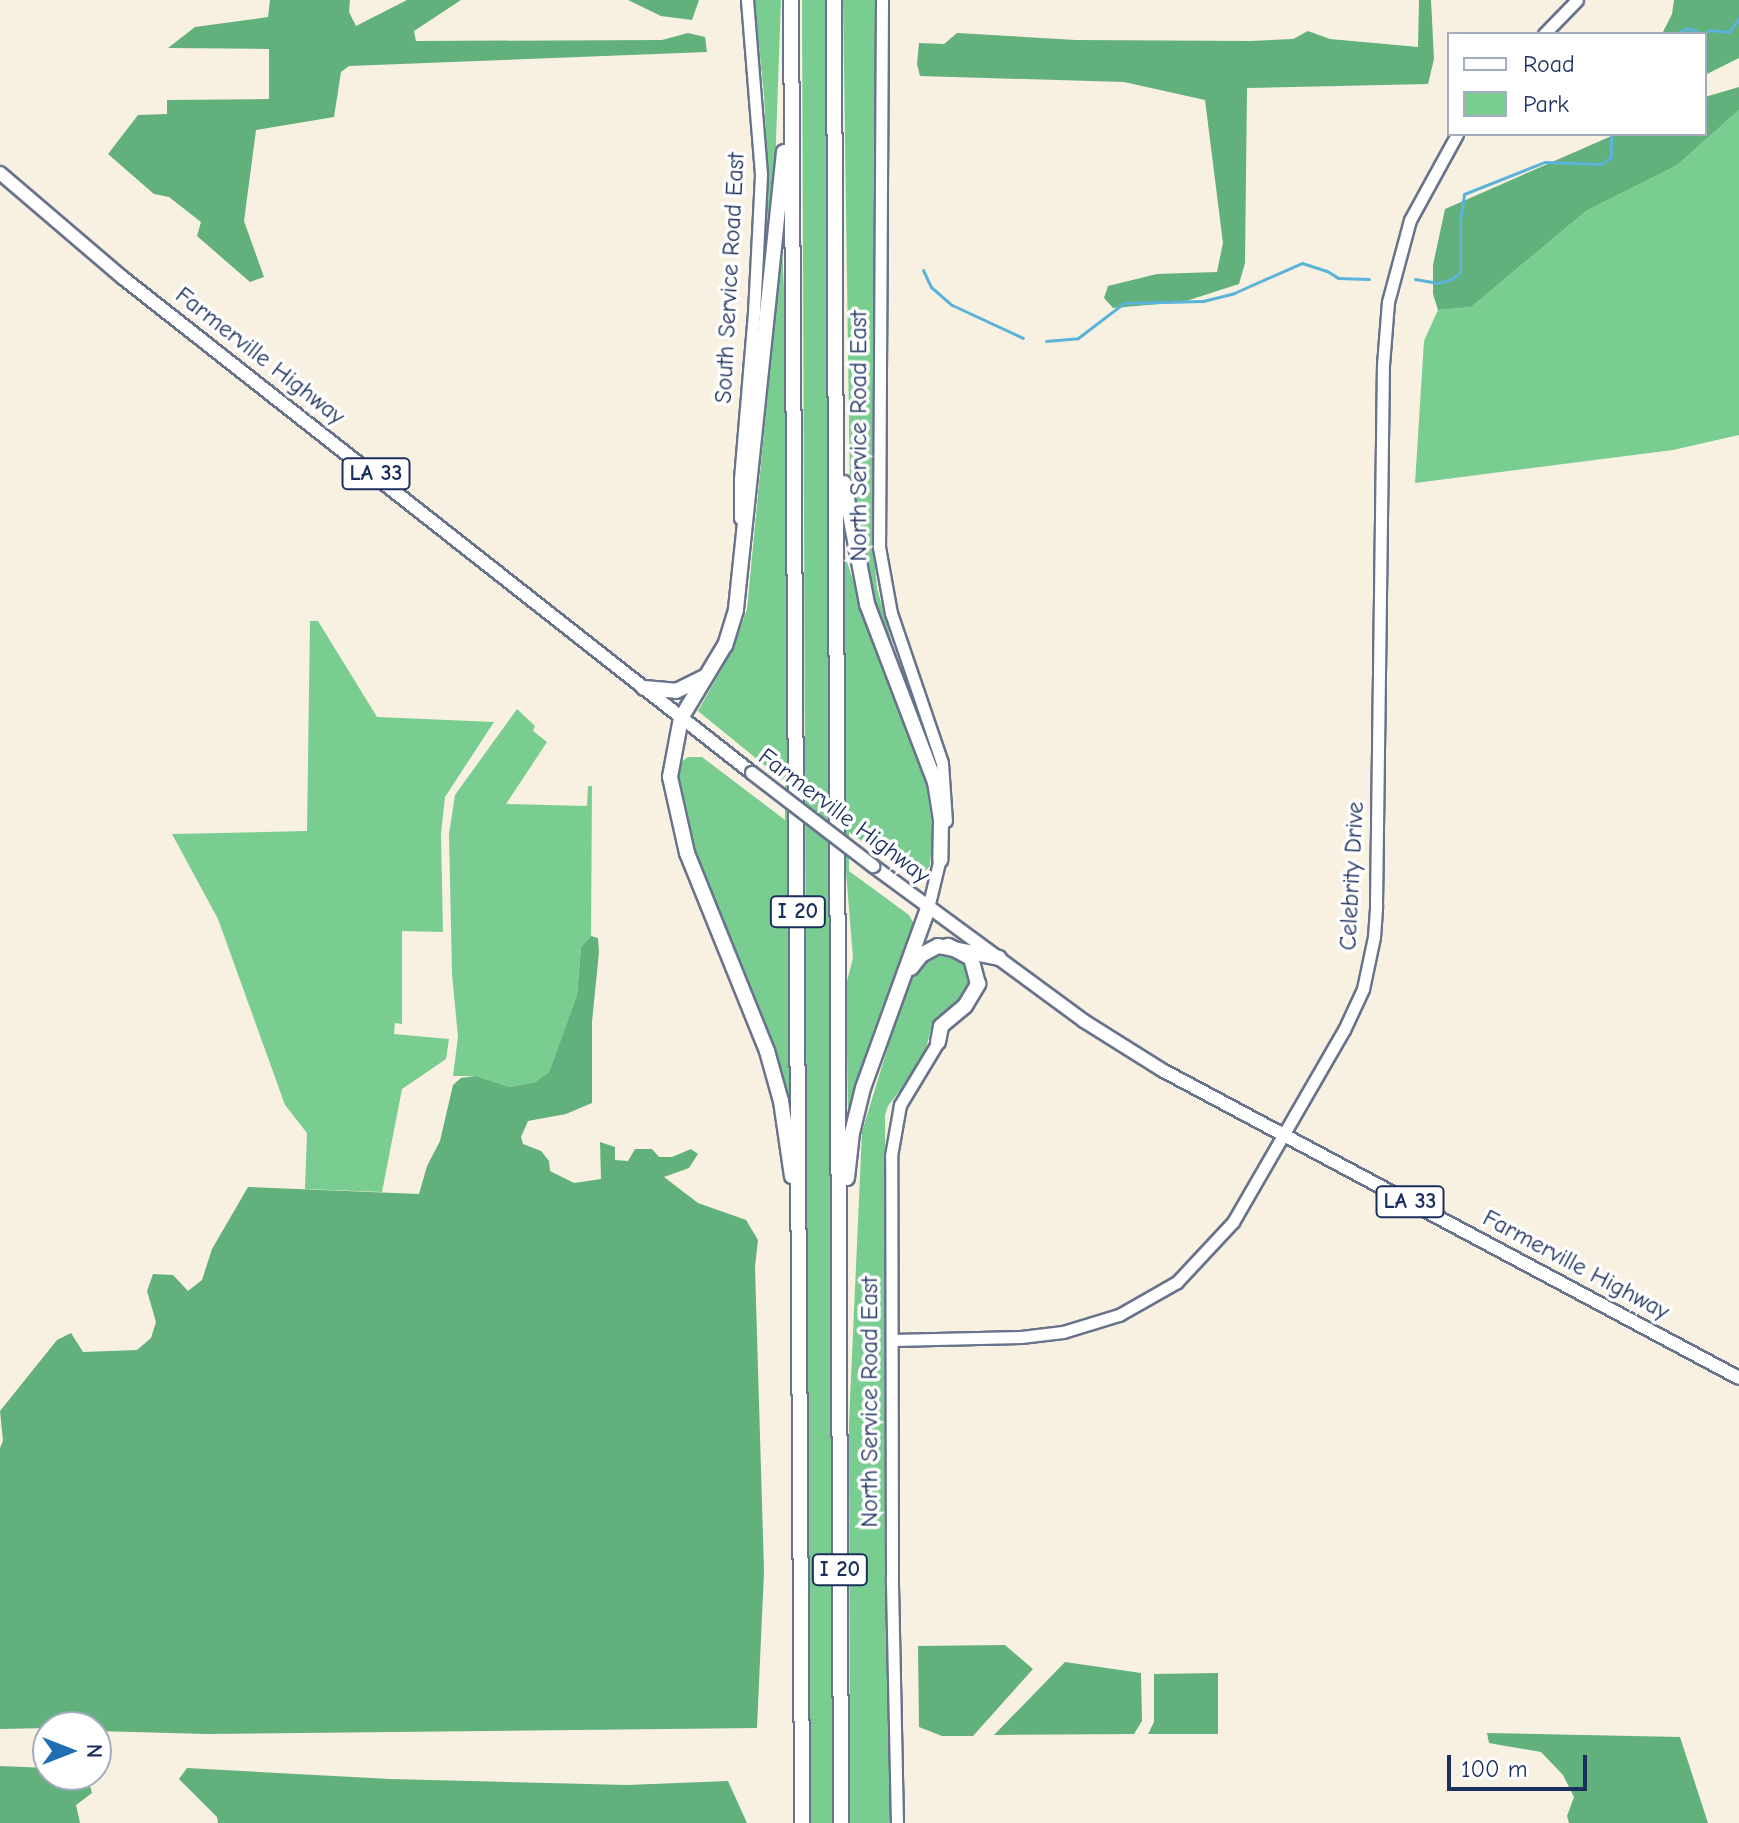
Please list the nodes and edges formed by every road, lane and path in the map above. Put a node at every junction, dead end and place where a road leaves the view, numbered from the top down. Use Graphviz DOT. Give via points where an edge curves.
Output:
graph roads {
  1 [pos="747,0"];
  2 [pos="791,0"];
  3 [pos="834,0"];
  4 [pos="882,0"];
  5 [pos="1577,0"];
  6 [pos="1546,32"];
  7 [pos="791,84"];
  8 [pos="1456,136"];
  9 [pos="0,173"];
  10 [pos="837,451"];
  11 [pos="741,559"];
  12 [pos="707,675"];
  13 [pos="644,688"];
  14 [pos="681,718"];
  15 [pos="940,860"];
  16 [pos="928,908"];
  17 [pos="948,946"];
  18 [pos="999,958"];
  19 [pos="901,985"];
  20 [pos="938,1042"];
  21 [pos="1284,1137"];
  22 [pos="800,1212"];
  23 [pos="839,1318"];
  24 [pos="893,1340"];
  25 [pos="1739,1378"];
  26 [pos="802,1823"];
  27 [pos="841,1823"];
  28 [pos="897,1823"];
  1 -- 11 [label="street, South Service Road East" via="761,174 740,479"];
  2 -- 7 [label="highway, I 20"];
  3 -- 10 [label="highway, I 20"];
  4 -- 15 [label="street, North Service Road East" via="879,547 891,613 942,763 946,816"];
  5 -- 6 [label="street"];
  7 -- 11 [label="highway"];
  7 -- 22 [label="highway, I 20"];
  8 -- 21 [label="street, Celebrity Drive" via="1410,220 1384,336 1374,937 1363,989"];
  9 -- 13 [label="main road, Farmerville Highway / LA 33" via="123,278"];
  10 -- 15 [label="highway" via="867,604 935,782"];
  10 -- 23 [label="highway, I 20"];
  11 -- 12 [label="highway" via="731,628"];
  12 -- 13 [label="highway" via="676,691"];
  12 -- 14 [label="highway"];
  13 -- 14 [label="main road, Farmerville Highway / LA 33"];
  14 -- 16 [label="main road, Farmerville Highway / LA 33, bridge"];
  14 -- 22 [label="highway" via="670,777 679,829 767,1051"];
  15 -- 16 [label="street, North Service Road East"];
  16 -- 18 [label="main road, Farmerville Highway / LA 33"];
  16 -- 19 [label="highway"];
  17 -- 18 [label="highway"];
  17 -- 19 [label="highway" via="921,955"];
  17 -- 20 [label="highway" via="971,958 978,984 965,1006 941,1026"];
  18 -- 21 [label="main road, Farmerville Highway / LA 33" via="1162,1070"];
  19 -- 23 [label="highway" via="852,1133"];
  20 -- 24 [label="street, North Service Road East" via="900,1105 892,1139"];
  21 -- 24 [label="street, Celebrity Drive" via="1214,1244 1177,1282 1133,1309 1089,1326 1038,1336"];
  21 -- 25 [label="main road, Farmerville Highway / LA 33"];
  22 -- 26 [label="highway, I 20"];
  23 -- 27 [label="highway, I 20"];
  24 -- 28 [label="street, North Service Road East"];
}
